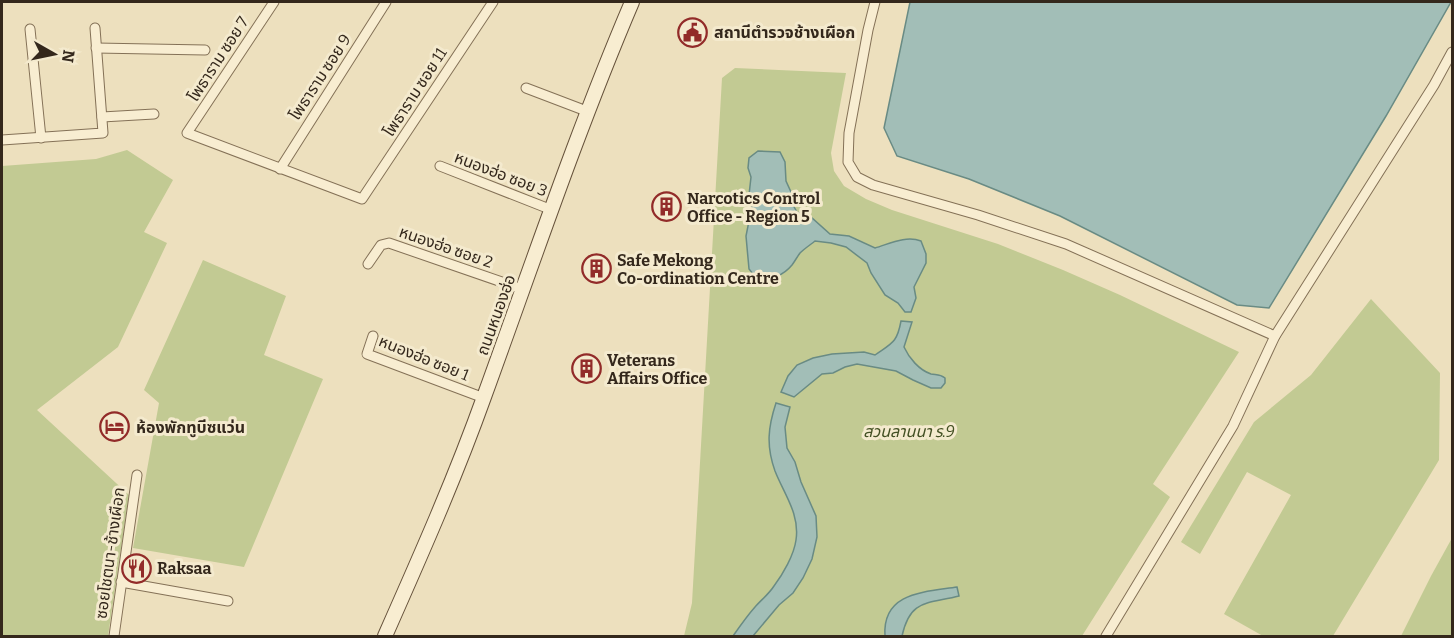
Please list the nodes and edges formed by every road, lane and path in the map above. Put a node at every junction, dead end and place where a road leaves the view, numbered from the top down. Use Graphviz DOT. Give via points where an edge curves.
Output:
graph roads {
  1 [pos="274,2"];
  2 [pos="386,2"];
  3 [pos="493,2"];
  4 [pos="632,2"];
  5 [pos="875,2"];
  6 [pos="94,28"];
  7 [pos="30,29"];
  8 [pos="96,48"];
  9 [pos="205,50"];
  10 [pos="1452,52"];
  11 [pos="526,88"];
  12 [pos="589,111"];
  13 [pos="154,114"];
  14 [pos="102,117"];
  15 [pos="41,138"];
  16 [pos="2,140"];
  17 [pos="440,166"];
  18 [pos="280,169"];
  19 [pos="552,210"];
  20 [pos="368,264"];
  21 [pos="522,289"];
  22 [pos="374,336"];
  23 [pos="1275,336"];
  24 [pos="484,398"];
  25 [pos="137,475"];
  26 [pos="121,582"];
  27 [pos="228,601"];
  28 [pos="114,636"];
  29 [pos="386,636"];
  30 [pos="1106,636"];
  1 -- 18 [label="street, โพธาราม ซอย 7" via="188,133"];
  2 -- 18 [label="street, โพธาราม ซอย 9"];
  3 -- 18 [label="street, โพธาราม ซอย 11" via="362,199"];
  4 -- 12 [label="main road, ถนนหนองฮ่อ"];
  5 -- 23 [label="street" via="849,133 848,162 857,177 1066,244"];
  6 -- 8 [label="street"];
  7 -- 15 [label="street"];
  8 -- 9 [label="street"];
  8 -- 14 [label="street"];
  10 -- 23 [label="street"];
  11 -- 12 [label="street"];
  12 -- 19 [label="main road, ถนนหนองฮ่อ"];
  13 -- 14 [label="street"];
  14 -- 15 [label="street" via="104,134"];
  15 -- 16 [label="street"];
  17 -- 19 [label="street, หนองฮ่อ ซอย 3"];
  19 -- 21 [label="main road, ถนนหนองฮ่อ"];
  20 -- 21 [label="street, หนองฮ่อ ซอย 2" via="381,245 389,243"];
  21 -- 24 [label="main road, ถนนหนองฮ่อ"];
  22 -- 24 [label="street, หนองฮ่อ ซอย 1" via="367,354"];
  23 -- 30 [label="street" via="1233,426"];
  24 -- 29 [label="main road, ถนนหนองฮ่อ"];
  25 -- 26 [label="street, ซอยโชตนา-ช้างเผือก"];
  26 -- 27 [label="street"];
  26 -- 28 [label="street, ซอยโชตนา-ช้างเผือก"];
}
